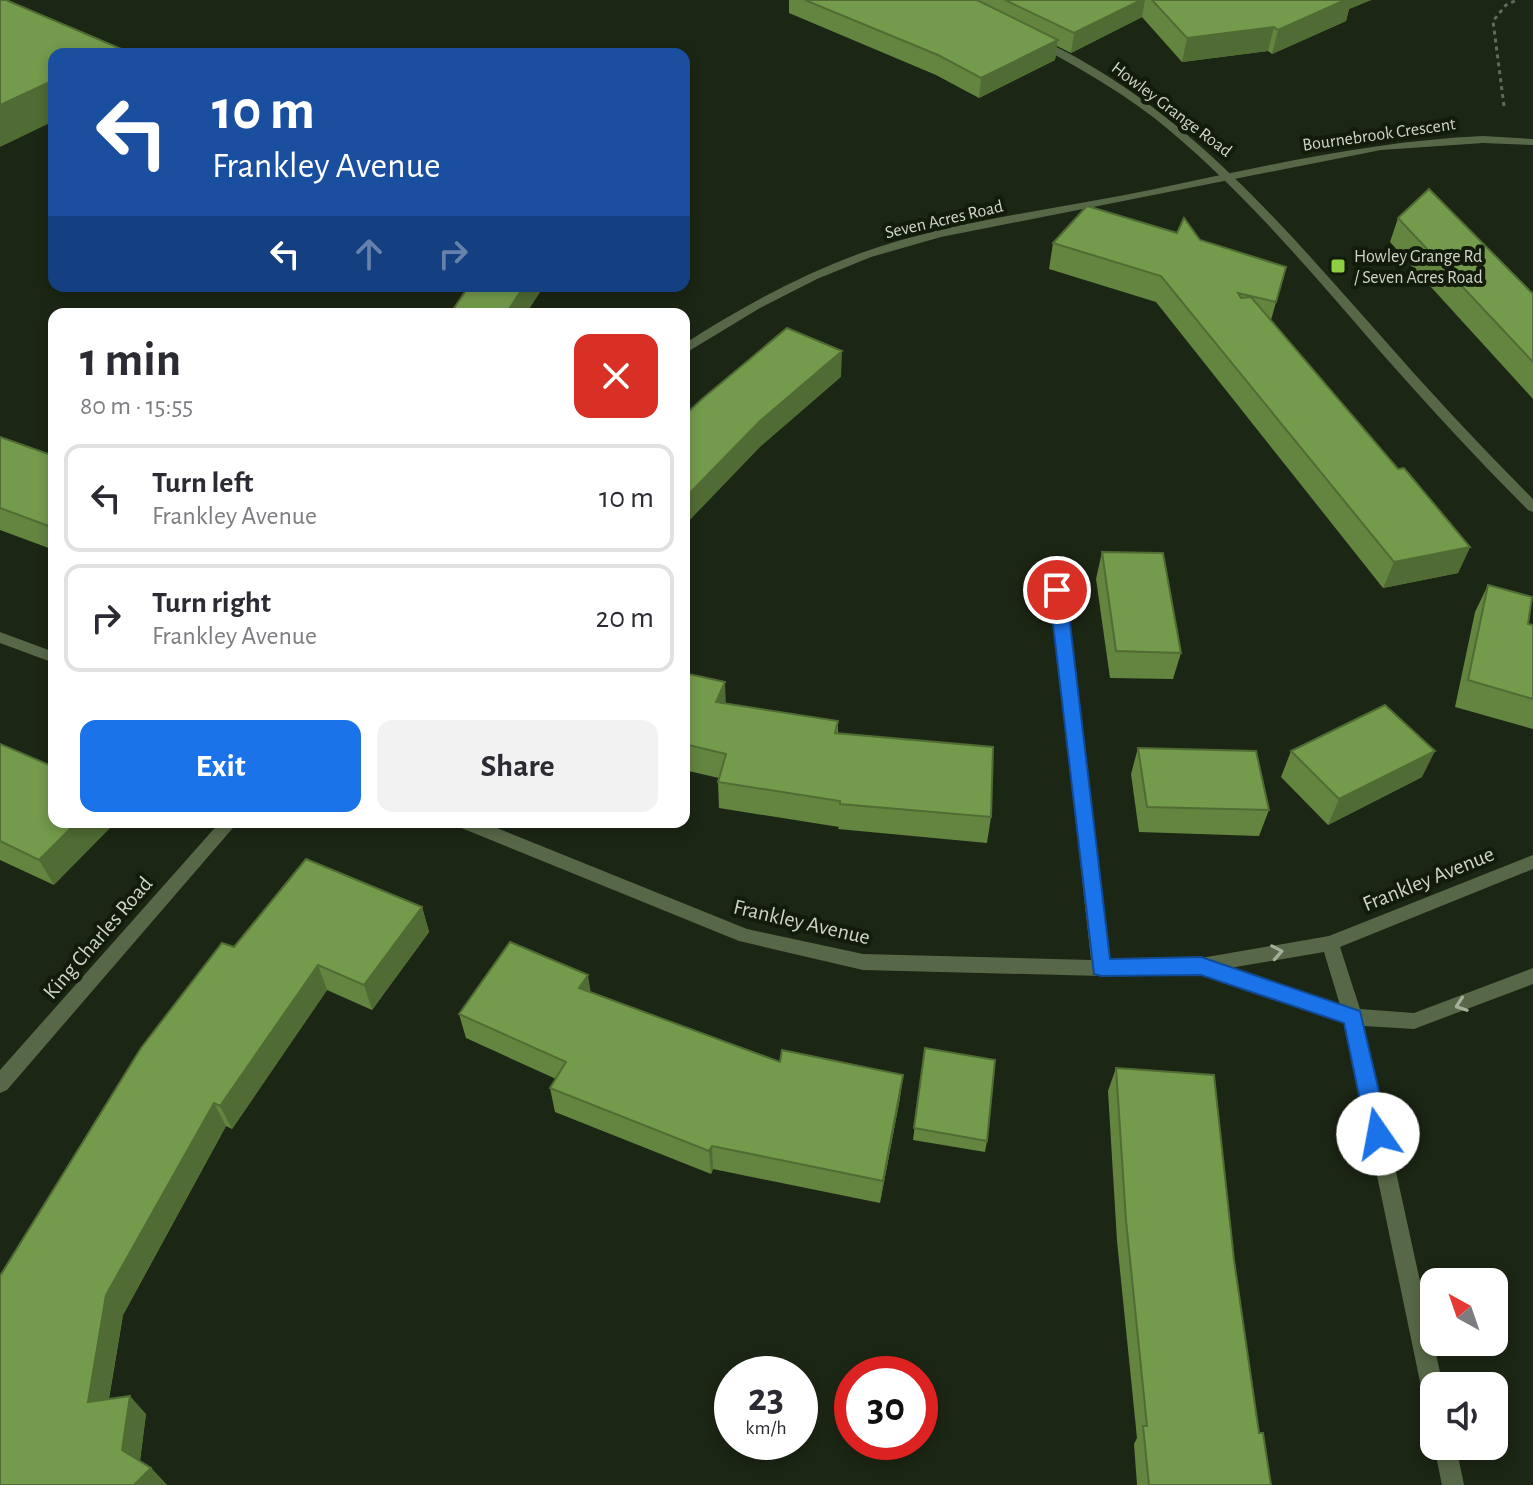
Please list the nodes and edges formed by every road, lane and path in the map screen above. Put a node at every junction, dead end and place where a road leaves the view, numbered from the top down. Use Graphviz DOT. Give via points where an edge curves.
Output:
graph roads {
  1 [pos="1517,0"];
  2 [pos="1027,37"];
  3 [pos="1516,140"];
  4 [pos="1533,142"];
  5 [pos="1232,177"];
  6 [pos="690,346"];
  7 [pos="1533,507"];
  8 [pos="1057,590"];
  9 [pos="0,637"];
  10 [pos="48,656"];
  11 [pos="225,828"];
  12 [pos="480,828"];
  13 [pos="1533,862"];
  14 [pos="1330,943"];
  15 [pos="1201,966"];
  16 [pos="1101,968"];
  17 [pos="1533,976"];
  18 [pos="1353,1017"];
  19 [pos="0,1084"];
  20 [pos="1429,1372"];
  21 [pos="1448,1460"];
  22 [pos="1453,1485"];
  1 -- 3 [label="path" via="1493,21 1502,100"];
  2 -- 5 [label="street, Howley Grange Road" via="1119,87"];
  3 -- 4 [label="street, Bournebrook Crescent"];
  3 -- 5 [label="street, Bournebrook Crescent" via="1463,139 1360,151"];
  5 -- 6 [label="street, Seven Acres Road" via="914,240 832,268 742,312"];
  5 -- 7 [label="street, Howley Grange Road" via="1466,441"];
  8 -- 16 [label="street"];
  9 -- 10 [label="street"];
  11 -- 19 [label="street, King Charles Road"];
  12 -- 16 [label="street, Frankley Avenue" via="760,939 863,962"];
  13 -- 14 [label="street, Frankley Avenue"];
  15 -- 14 [label="street, Frankley Avenue, one-way"];
  14 -- 18 [label="street"];
  15 -- 16 [label="street, Frankley Avenue"];
  15 -- 18 [label="street, Frankley Avenue"];
  17 -- 18 [label="street, Frankley Avenue, one-way" via="1414,1021"];
  18 -- 20 [label="street"];
  21 -- 22 [label="street"];
}
